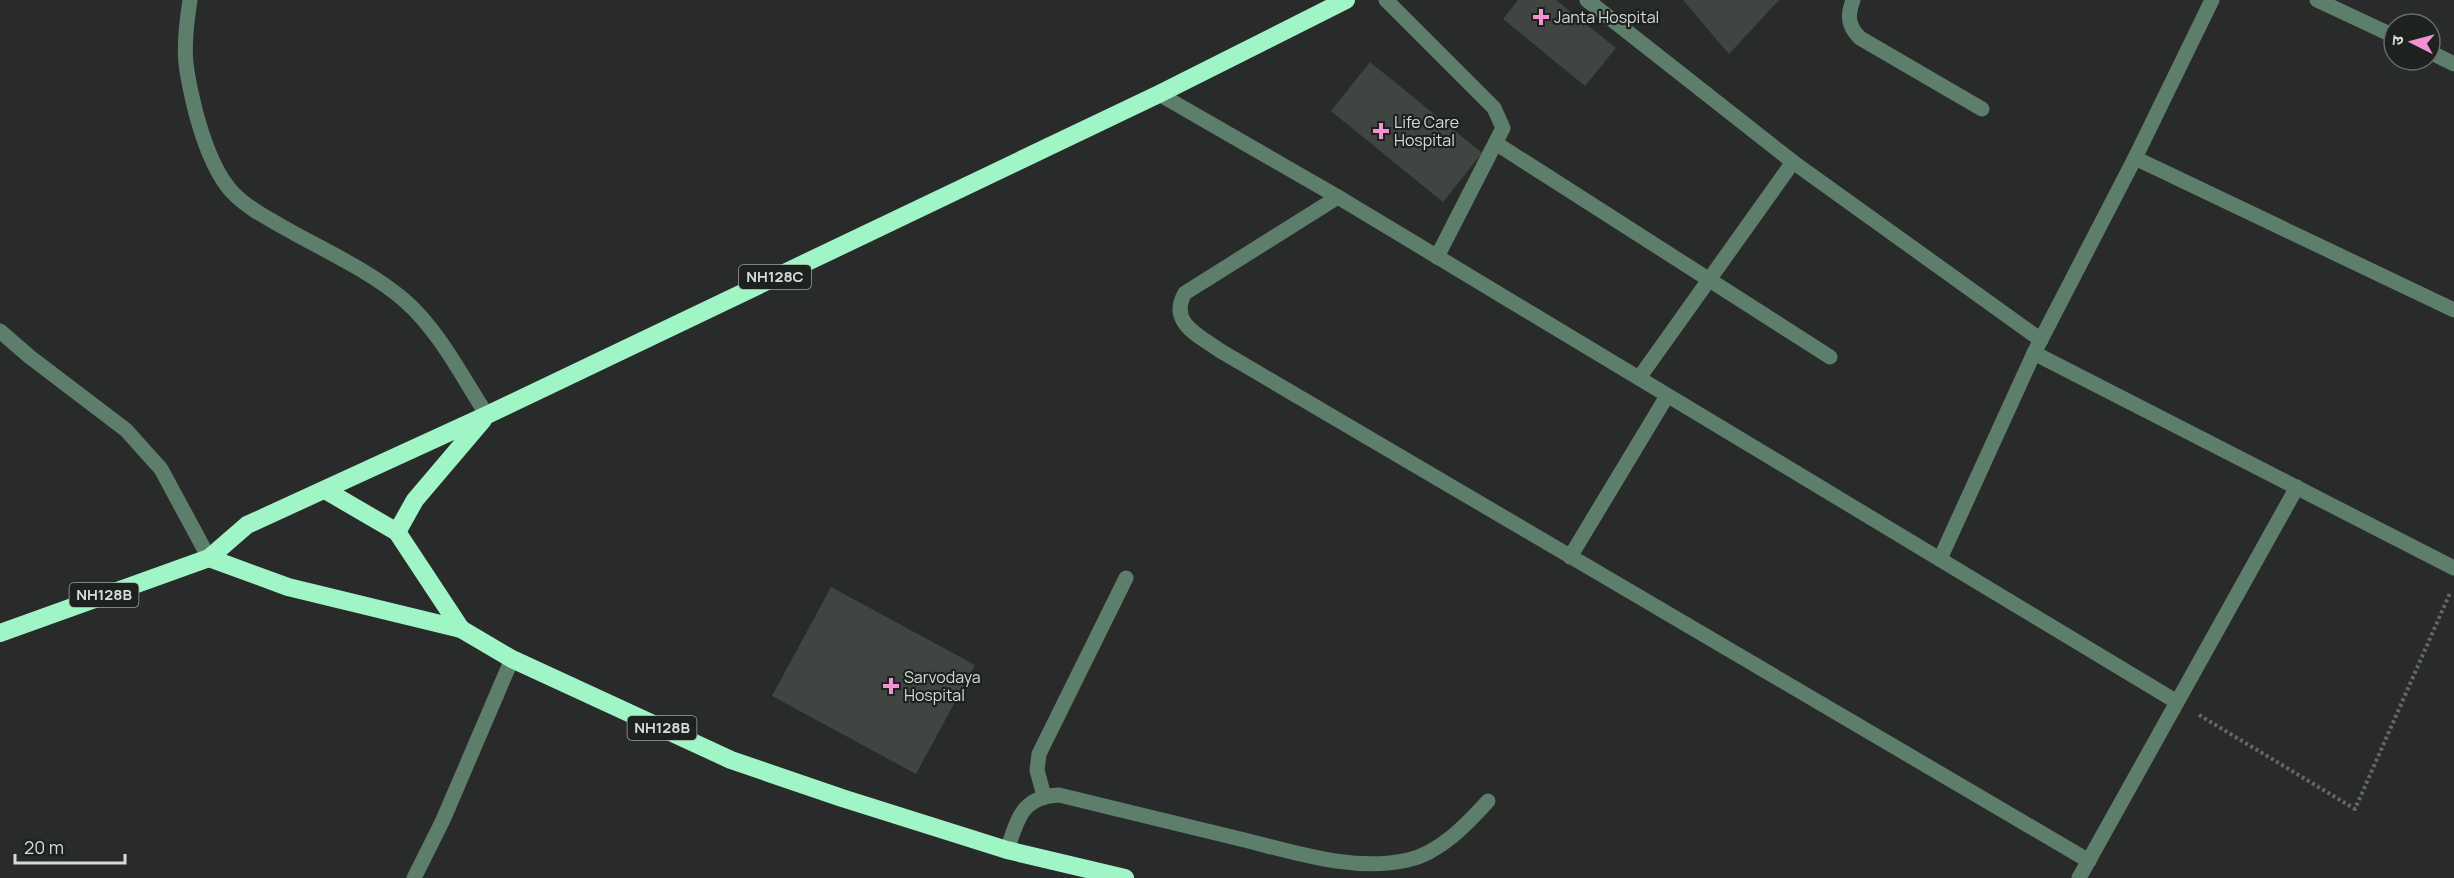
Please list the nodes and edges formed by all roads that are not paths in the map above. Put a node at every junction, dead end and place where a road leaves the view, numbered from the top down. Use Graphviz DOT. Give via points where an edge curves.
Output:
graph roads {
  1 [pos="190,0"];
  2 [pos="1386,0"];
  3 [pos="1587,0"];
  4 [pos="1853,0"];
  5 [pos="2212,0"];
  6 [pos="2317,0"];
  7 [pos="1338,1"];
  8 [pos="2382,30"];
  9 [pos="1159,94"];
  10 [pos="1982,110"];
  11 [pos="1497,144"];
  12 [pos="2135,158"];
  13 [pos="1793,162"];
  14 [pos="1338,197"];
  15 [pos="1437,257"];
  16 [pos="1709,280"];
  17 [pos="2454,310"];
  18 [pos="0,331"];
  19 [pos="2038,346"];
  20 [pos="1830,357"];
  21 [pos="1639,378"];
  22 [pos="1667,396"];
  23 [pos="487,415"];
  24 [pos="2297,487"];
  25 [pos="325,490"];
  26 [pos="397,532"];
  27 [pos="1570,557"];
  28 [pos="209,558"];
  29 [pos="1940,559"];
  30 [pos="2454,568"];
  31 [pos="1126,578"];
  32 [pos="461,629"];
  33 [pos="0,633"];
  34 [pos="512,659"];
  35 [pos="2177,702"];
  36 [pos="1044,796"];
  37 [pos="1488,801"];
  38 [pos="1007,850"];
  39 [pos="2089,861"];
  40 [pos="414,878"];
  41 [pos="1125,878"];
  42 [pos="2079,878"];
  1 -- 23 [label="street" via="184,70 202,136 234,194 260,214 406,301 430,328"];
  2 -- 11 [label="street" via="1494,108 1503,128"];
  3 -- 13 [label="street"];
  4 -- 10 [label="street" via="1848,19 1860,38"];
  5 -- 12 [label="street"];
  6 -- 8 [label="street"];
  7 -- 9 [label="highway, NH128C"];
  9 -- 14 [label="street"];
  9 -- 23 [label="highway, NH128C"];
  11 -- 15 [label="street"];
  11 -- 16 [label="street"];
  12 -- 17 [label="street"];
  12 -- 19 [label="street"];
  13 -- 16 [label="street"];
  13 -- 19 [label="street"];
  14 -- 15 [label="street"];
  14 -- 27 [label="street" via="1185,293 1179,315 1185,326 1219,350"];
  15 -- 21 [label="street"];
  16 -- 20 [label="street"];
  16 -- 21 [label="street"];
  18 -- 28 [label="street" via="126,430 161,469"];
  19 -- 24 [label="street"];
  19 -- 29 [label="street"];
  21 -- 22 [label="street"];
  22 -- 27 [label="street"];
  22 -- 29 [label="street"];
  23 -- 25 [label="highway, NH128C"];
  23 -- 26 [label="highway" via="415,500"];
  24 -- 30 [label="street"];
  24 -- 35 [label="street"];
  25 -- 26 [label="highway"];
  25 -- 28 [label="highway, NH128C" via="247,525"];
  26 -- 32 [label="highway"];
  27 -- 39 [label="street"];
  28 -- 32 [label="highway, NH128B" via="288,587"];
  28 -- 33 [label="highway, NH128B"];
  29 -- 35 [label="street"];
  31 -- 36 [label="street" via="1039,754 1037,770"];
  32 -- 34 [label="highway, NH128B"];
  34 -- 38 [label="highway, NH128B" via="731,760"];
  34 -- 40 [label="street"];
  35 -- 39 [label="street"];
  36 -- 37 [label="street" via="1059,795 1313,856 1363,864 1409,860 1467,824"];
  36 -- 38 [label="street" via="1031,801 1019,815"];
  38 -- 41 [label="highway, NH128B"];
  39 -- 42 [label="street"];
}
